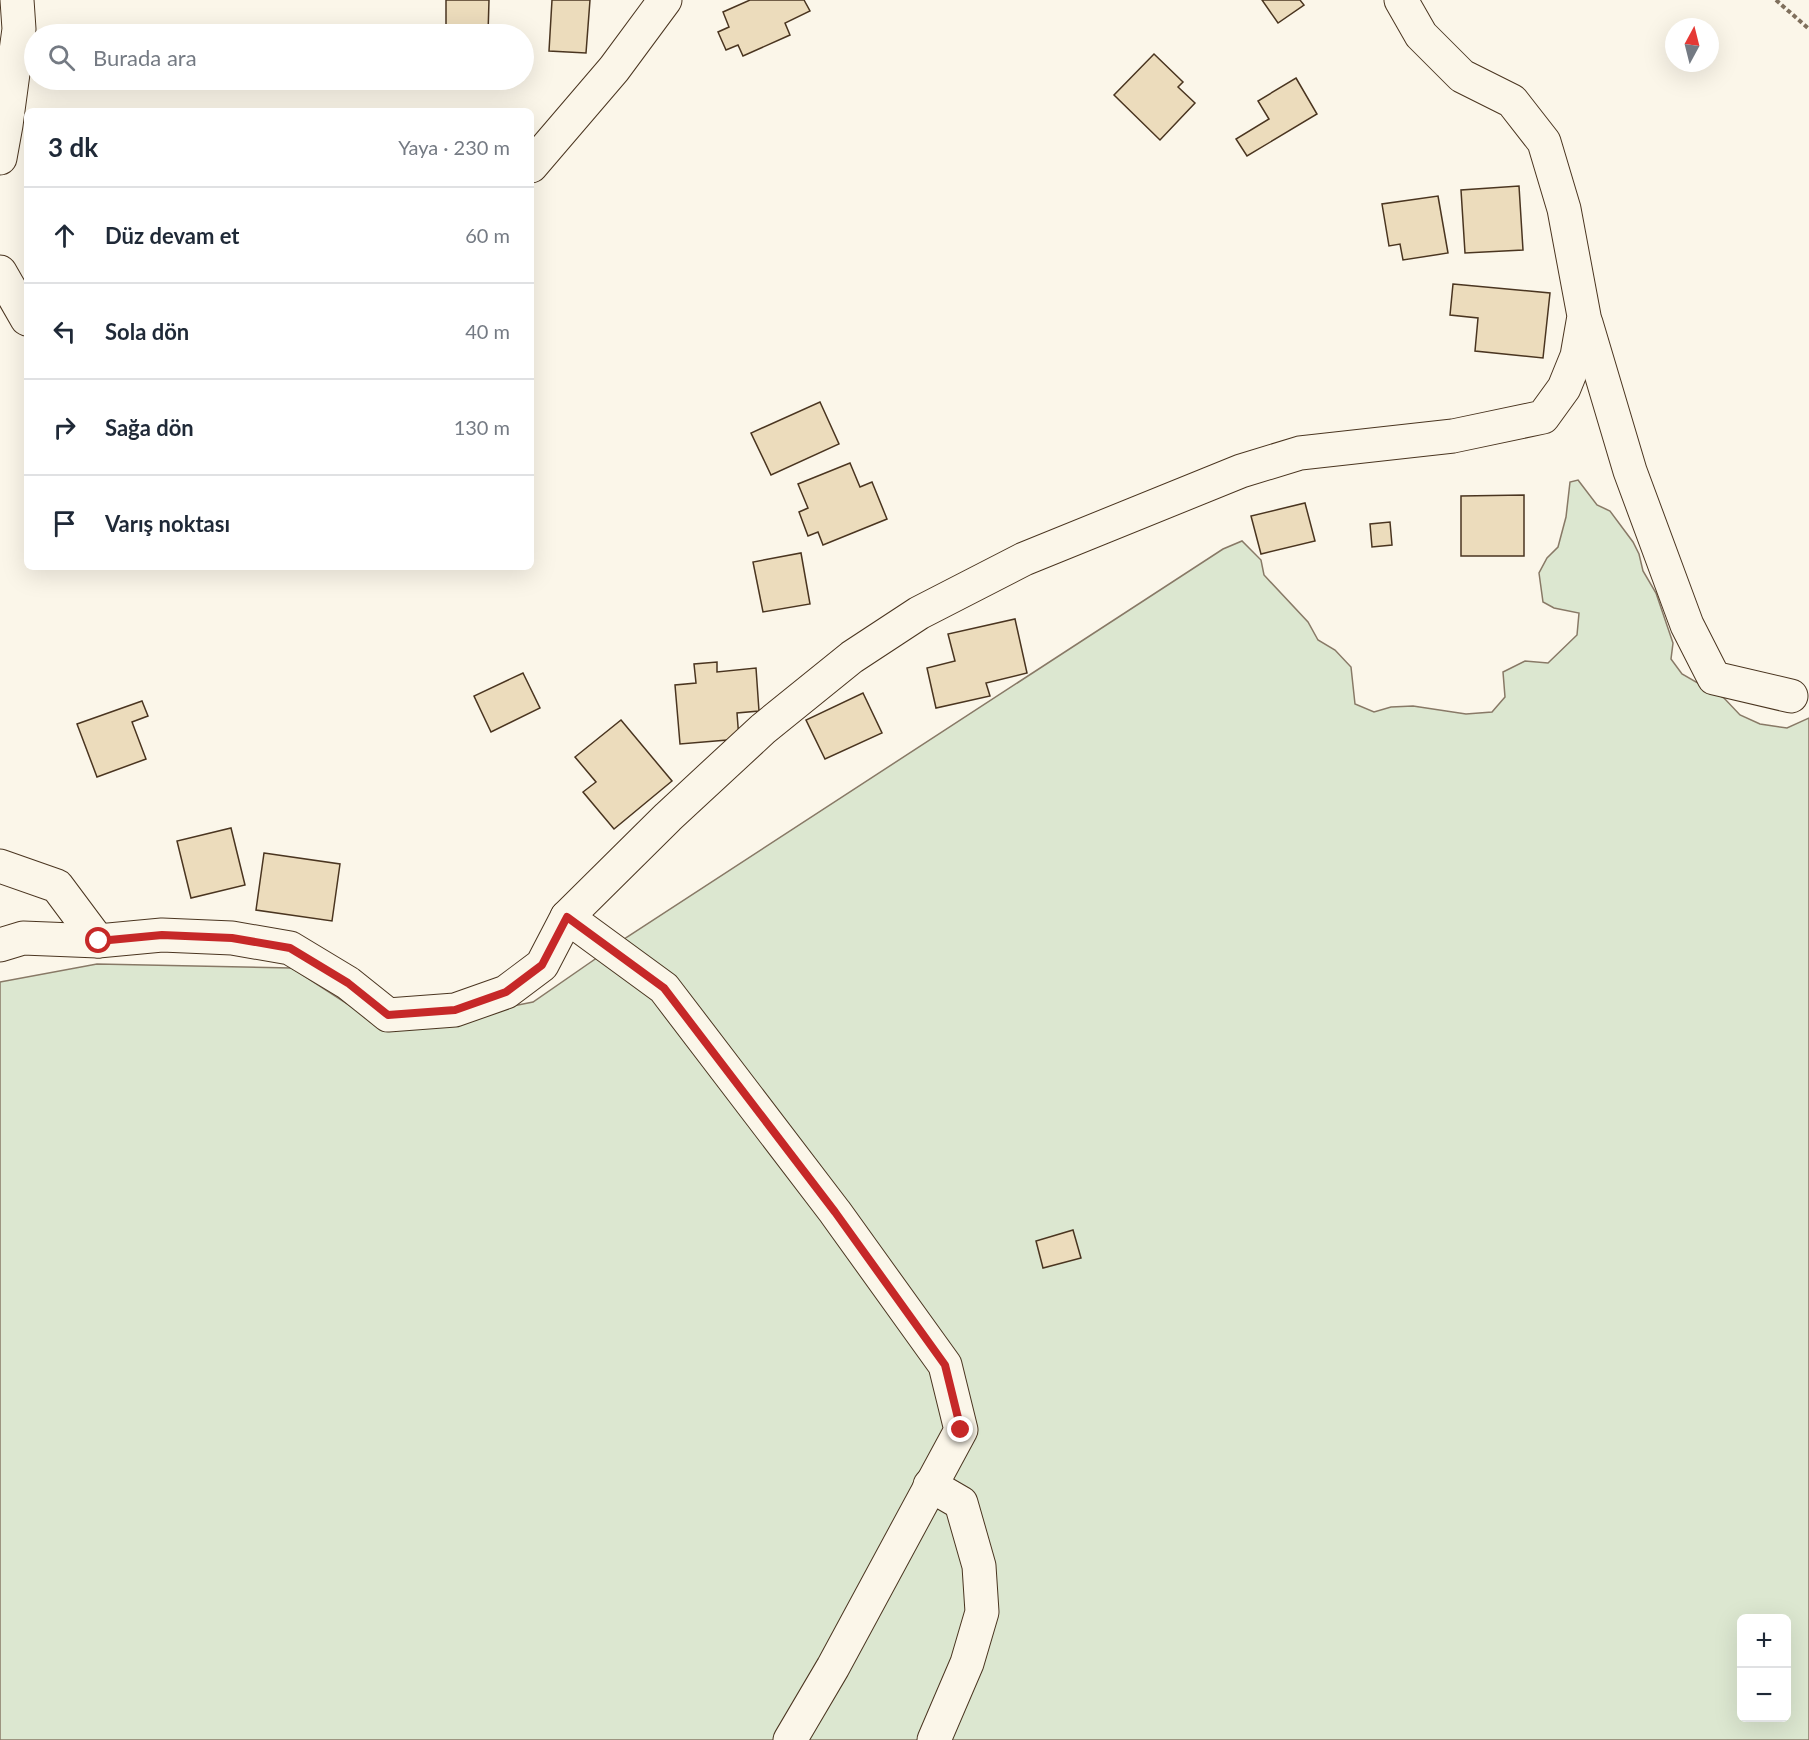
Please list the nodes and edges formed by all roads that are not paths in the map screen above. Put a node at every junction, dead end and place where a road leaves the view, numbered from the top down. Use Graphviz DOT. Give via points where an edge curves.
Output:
graph roads {
  1 [pos="17,0"];
  2 [pos="664,0"];
  3 [pos="1401,0"];
  4 [pos="0,158"];
  5 [pos="534,162"];
  6 [pos="0,272"];
  7 [pos="24,314"];
  8 [pos="1584,316"];
  9 [pos="1791,696"];
  10 [pos="0,866"];
  11 [pos="567,917"];
  12 [pos="99,941"];
  13 [pos="0,945"];
  14 [pos="930,1485"];
  15 [pos="790,1740"];
  16 [pos="934,1740"];
  1 -- 4 [label="street" via="19,29"];
  2 -- 5 [label="street" via="614,69"];
  3 -- 8 [label="street" via="1421,35 1462,76 1512,101 1544,142 1563,209"];
  6 -- 7 [label="street"];
  8 -- 9 [label="street" via="1630,471 1687,625 1714,678"];
  8 -- 11 [label="street" via="1577,356 1564,388 1543,417 1453,436 1300,453 1241,471 1024,559 919,614 852,657 763,729"];
  10 -- 12 [label="street" via="57,886"];
  11 -- 12 [label="street" via="542,965 506,992 455,1010 388,1015 348,983 290,948 232,938 162,935"];
  11 -- 14 [label="street" via="664,988 835,1212 945,1365 961,1430"];
  12 -- 13 [label="street" via="23,938"];
  14 -- 15 [label="street"];
  14 -- 16 [label="street" via="961,1503 979,1566 982,1612 967,1663"];
}
